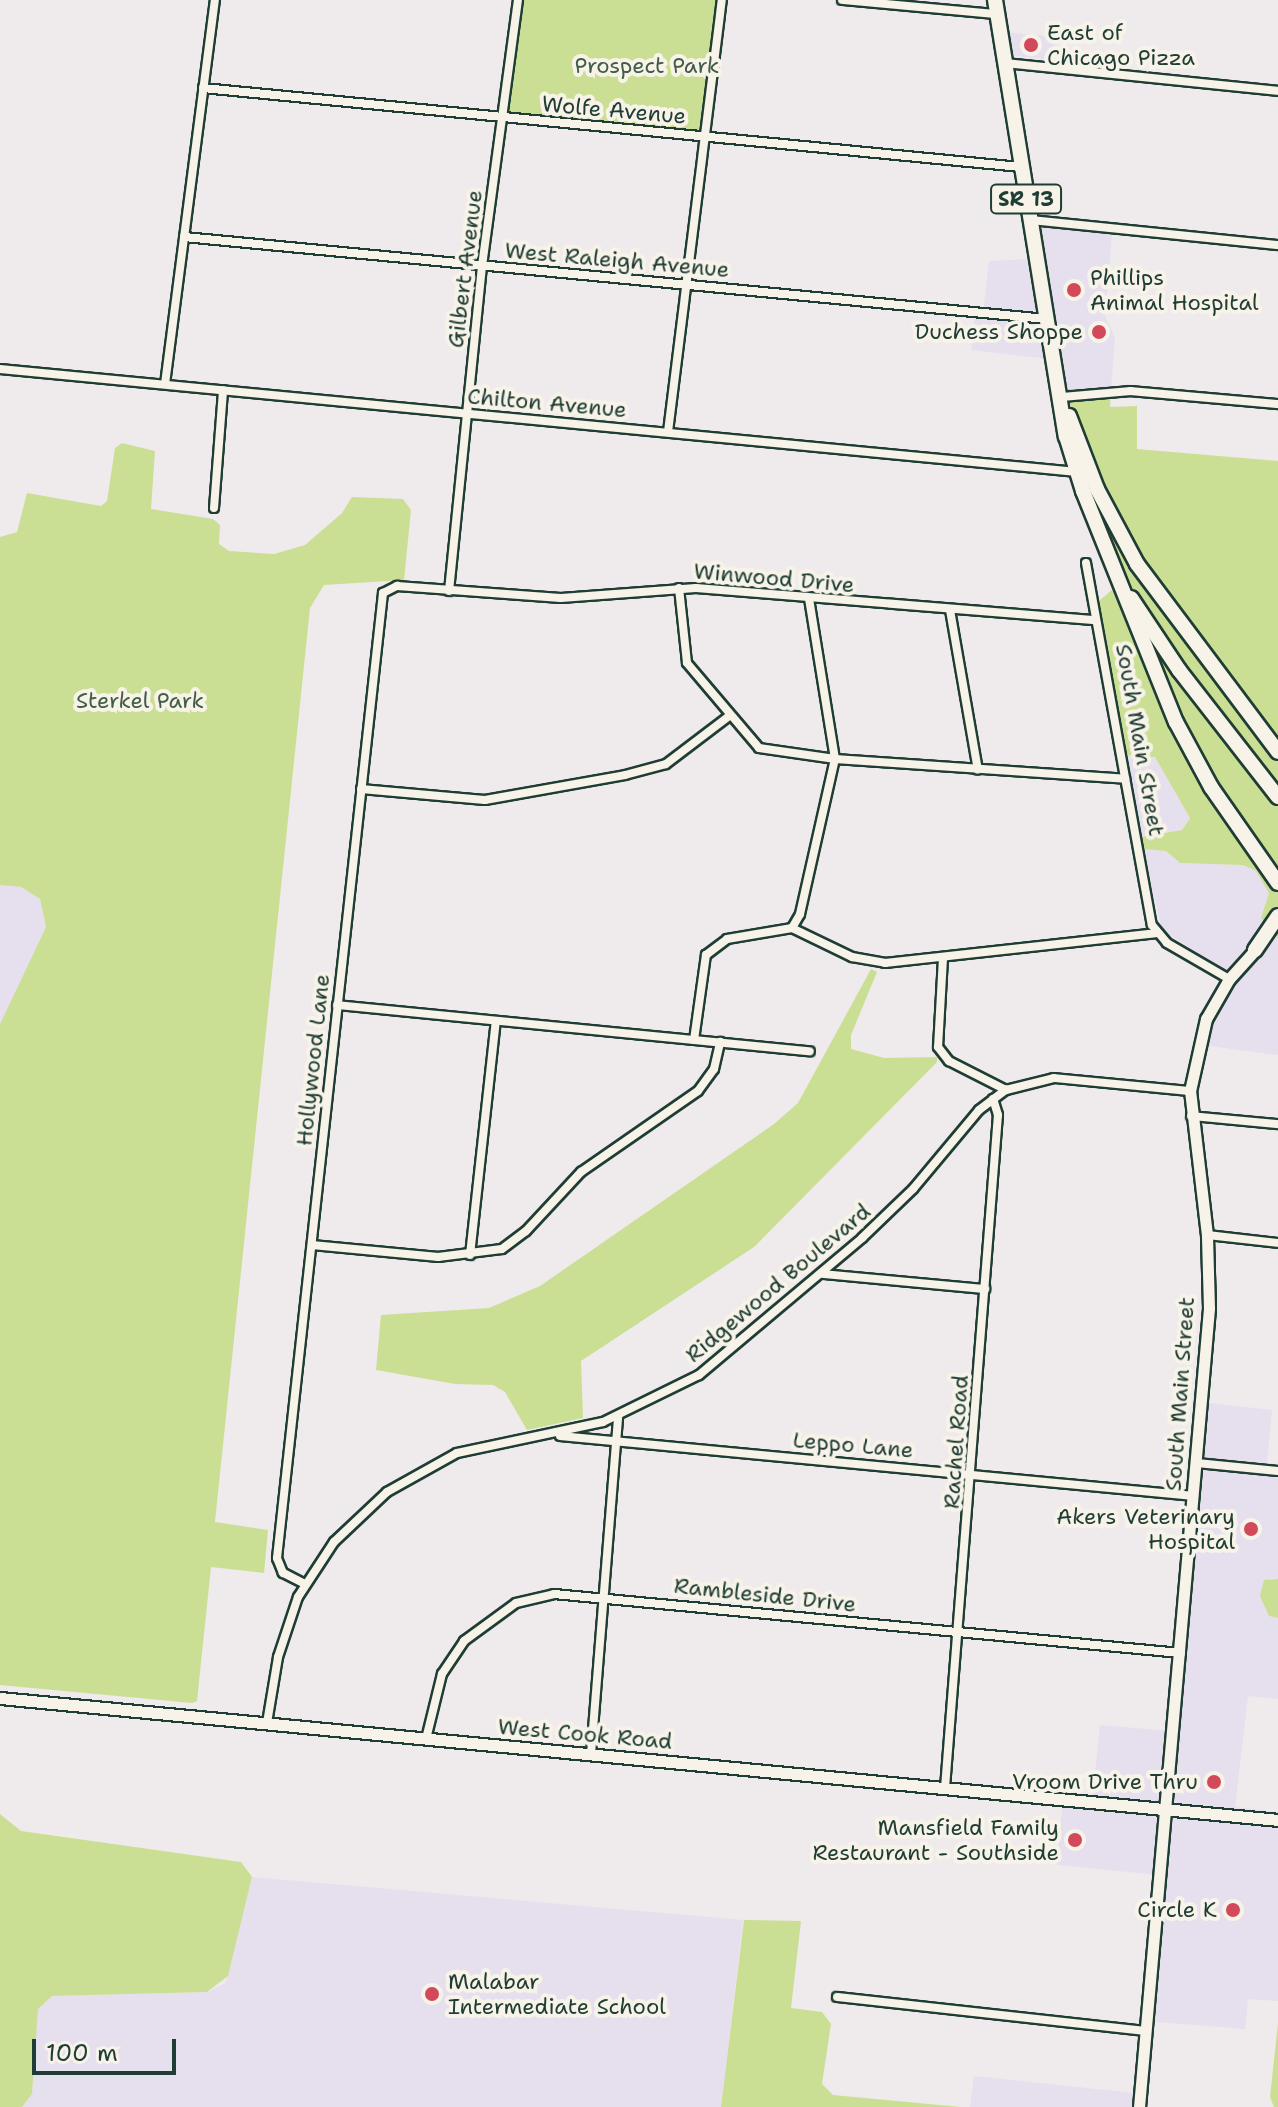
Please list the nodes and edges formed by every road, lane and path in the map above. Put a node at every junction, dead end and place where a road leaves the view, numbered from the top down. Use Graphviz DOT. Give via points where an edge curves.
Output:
graph roads {
  1 [pos="215,0"];
  2 [pos="518,0"];
  3 [pos="722,0"];
  4 [pos="842,0"];
  5 [pos="995,7"];
  6 [pos="1003,63"];
  7 [pos="203,88"];
  8 [pos="1278,91"];
  9 [pos="502,117"];
  10 [pos="704,136"];
  11 [pos="1021,167"];
  12 [pos="1030,220"];
  13 [pos="184,237"];
  14 [pos="1278,245"];
  15 [pos="482,266"];
  16 [pos="686,285"];
  17 [pos="1047,319"];
  18 [pos="0,369"];
  19 [pos="165,384"];
  20 [pos="223,390"];
  21 [pos="1062,397"];
  22 [pos="1278,404"];
  23 [pos="467,413"];
  24 [pos="668,432"];
  25 [pos="1084,472"];
  26 [pos="214,508"];
  27 [pos="1107,552"];
  28 [pos="1086,563"];
  29 [pos="679,588"];
  30 [pos="449,591"];
  31 [pos="809,598"];
  32 [pos="950,610"];
  33 [pos="1096,620"];
  34 [pos="728,717"];
  35 [pos="1278,752"];
  36 [pos="835,759"];
  37 [pos="978,770"];
  38 [pos="1125,779"];
  39 [pos="361,789"];
  40 [pos="1278,797"];
  41 [pos="1278,883"];
  42 [pos="1278,916"];
  43 [pos="792,928"];
  44 [pos="1278,932"];
  45 [pos="1155,933"];
  46 [pos="1255,950"];
  47 [pos="943,958"];
  48 [pos="1229,979"];
  49 [pos="337,1005"];
  50 [pos="496,1021"];
  51 [pos="694,1040"];
  52 [pos="720,1042"];
  53 [pos="810,1051"];
  54 [pos="1006,1090"];
  55 [pos="1190,1091"];
  56 [pos="993,1099"];
  57 [pos="1190,1116"];
  58 [pos="1278,1124"];
  59 [pos="1207,1235"];
  60 [pos="1278,1243"];
  61 [pos="312,1245"];
  62 [pos="470,1255"];
  63 [pos="823,1274"];
  64 [pos="985,1289"];
  65 [pos="618,1417"];
  66 [pos="556,1435"];
  67 [pos="618,1441"];
  68 [pos="1197,1463"];
  69 [pos="1278,1471"];
  70 [pos="972,1475"];
  71 [pos="1194,1496"];
  72 [pos="305,1584"];
  73 [pos="606,1597"];
  74 [pos="958,1632"];
  75 [pos="1181,1653"];
  76 [pos="0,1698"];
  77 [pos="267,1723"];
  78 [pos="426,1739"];
  79 [pos="591,1754"];
  80 [pos="945,1788"];
  81 [pos="1166,1808"];
  82 [pos="1278,1820"];
  83 [pos="837,1997"];
  84 [pos="1146,2031"];
  85 [pos="1139,2107"];
  1 -- 7 [label="street"];
  2 -- 9 [label="street, Gilbert Avenue"];
  3 -- 10 [label="street"];
  4 -- 5 [label="street"];
  5 -- 6 [label="highway, SR 13"];
  6 -- 8 [label="street"];
  6 -- 11 [label="highway, SR 13"];
  7 -- 9 [label="street, Wolfe Avenue"];
  7 -- 13 [label="street"];
  9 -- 10 [label="street, Wolfe Avenue"];
  9 -- 15 [label="street, Gilbert Avenue"];
  10 -- 11 [label="street, Wolfe Avenue"];
  10 -- 16 [label="street"];
  11 -- 12 [label="highway, SR 13"];
  12 -- 14 [label="street"];
  12 -- 17 [label="highway, SR 13"];
  13 -- 15 [label="street, West Raleigh Avenue"];
  13 -- 19 [label="street"];
  15 -- 16 [label="street, West Raleigh Avenue"];
  15 -- 23 [label="street, Gilbert Avenue"];
  16 -- 17 [label="street, West Raleigh Avenue"];
  16 -- 24 [label="street"];
  17 -- 21 [label="highway, SR 13"];
  18 -- 19 [label="street, Chilton Avenue"];
  19 -- 20 [label="street, Chilton Avenue"];
  20 -- 23 [label="street, Chilton Avenue"];
  20 -- 26 [label="street"];
  21 -- 22 [label="street" via="1143,391"];
  21 -- 25 [label="highway, SR 13"];
  23 -- 24 [label="street, Chilton Avenue"];
  23 -- 30 [label="street, Gilbert Avenue"];
  24 -- 25 [label="street, Chilton Avenue"];
  25 -- 27 [label="highway, SR 13"];
  25 -- 35 [label="highway, SR 13" via="1137,564"];
  27 -- 40 [label="highway, SR 13" via="1166,652"];
  27 -- 41 [label="highway" via="1189,748"];
  28 -- 33 [label="street, South Main Street"];
  29 -- 30 [label="street, Winwood Drive" via="561,598"];
  29 -- 31 [label="street, Winwood Drive"];
  29 -- 34 [label="street" via="683,654"];
  30 -- 39 [label="street, Hollywood Lane" via="397,586 383,593"];
  31 -- 32 [label="street, Winwood Drive"];
  31 -- 36 [label="street"];
  32 -- 33 [label="street, Winwood Drive"];
  32 -- 37 [label="street"];
  33 -- 38 [label="street, South Main Street"];
  34 -- 36 [label="street" via="759,748"];
  34 -- 39 [label="street" via="666,764 625,775 485,800"];
  36 -- 37 [label="street"];
  36 -- 43 [label="street" via="800,914"];
  37 -- 38 [label="street"];
  38 -- 45 [label="street, South Main Street"];
  39 -- 49 [label="street, Hollywood Lane"];
  42 -- 46 [label="highway"];
  43 -- 47 [label="street" via="862,960"];
  43 -- 51 [label="street" via="737,937 712,948 703,962"];
  44 -- 46 [label="highway"];
  45 -- 47 [label="street"];
  45 -- 48 [label="street"];
  46 -- 48 [label="main road, South Main Street"];
  47 -- 54 [label="street" via="938,1047 949,1061"];
  48 -- 55 [label="main road, South Main Street" via="1201,1033"];
  49 -- 50 [label="street"];
  49 -- 61 [label="street, Hollywood Lane"];
  50 -- 51 [label="street"];
  50 -- 62 [label="street"];
  51 -- 52 [label="street"];
  52 -- 53 [label="street"];
  52 -- 62 [label="street" via="714,1069 692,1096 581,1172 520,1237 502,1249"];
  54 -- 55 [label="street, Ridgewood Boulevard" via="1054,1078"];
  54 -- 56 [label="street, Ridgewood Boulevard"];
  55 -- 57 [label="main road, South Main Street"];
  56 -- 63 [label="street, Ridgewood Boulevard" via="913,1189"];
  56 -- 64 [label="street, Rachel Road" via="998,1115"];
  57 -- 58 [label="street"];
  57 -- 59 [label="main road, South Main Street"];
  59 -- 60 [label="street"];
  59 -- 68 [label="main road, South Main Street" via="1209,1308"];
  61 -- 62 [label="street"];
  61 -- 72 [label="street, Hollywood Lane" via="277,1558 283,1573"];
  63 -- 64 [label="street"];
  63 -- 65 [label="street, Ridgewood Boulevard" via="699,1375"];
  64 -- 70 [label="street, Rachel Road"];
  65 -- 66 [label="street, Ridgewood Boulevard"];
  65 -- 67 [label="street"];
  66 -- 67 [label="street, Leppo Lane"];
  66 -- 72 [label="street, Ridgewood Boulevard" via="473,1448 425,1468 359,1515"];
  67 -- 70 [label="street, Leppo Lane"];
  67 -- 73 [label="street"];
  68 -- 69 [label="street"];
  68 -- 71 [label="main road, South Main Street"];
  70 -- 71 [label="street, Leppo Lane"];
  70 -- 74 [label="street, Rachel Road"];
  71 -- 75 [label="main road, South Main Street"];
  72 -- 77 [label="street, Ridgewood Boulevard" via="278,1657"];
  73 -- 74 [label="street, Rambleside Drive"];
  73 -- 78 [label="street, Rambleside Drive" via="528,1599 474,1630 442,1674"];
  73 -- 79 [label="street"];
  74 -- 75 [label="street, Rambleside Drive"];
  74 -- 80 [label="street, Rachel Road"];
  75 -- 81 [label="main road, South Main Street"];
  76 -- 77 [label="main road, West Cook Road"];
  77 -- 78 [label="main road, West Cook Road"];
  78 -- 79 [label="main road, West Cook Road"];
  79 -- 80 [label="main road, West Cook Road"];
  80 -- 81 [label="main road, West Cook Road"];
  81 -- 82 [label="main road, West Cook Road"];
  81 -- 84 [label="main road, South Main Street"];
  83 -- 84 [label="street"];
  84 -- 85 [label="main road, South Main Street"];
}
